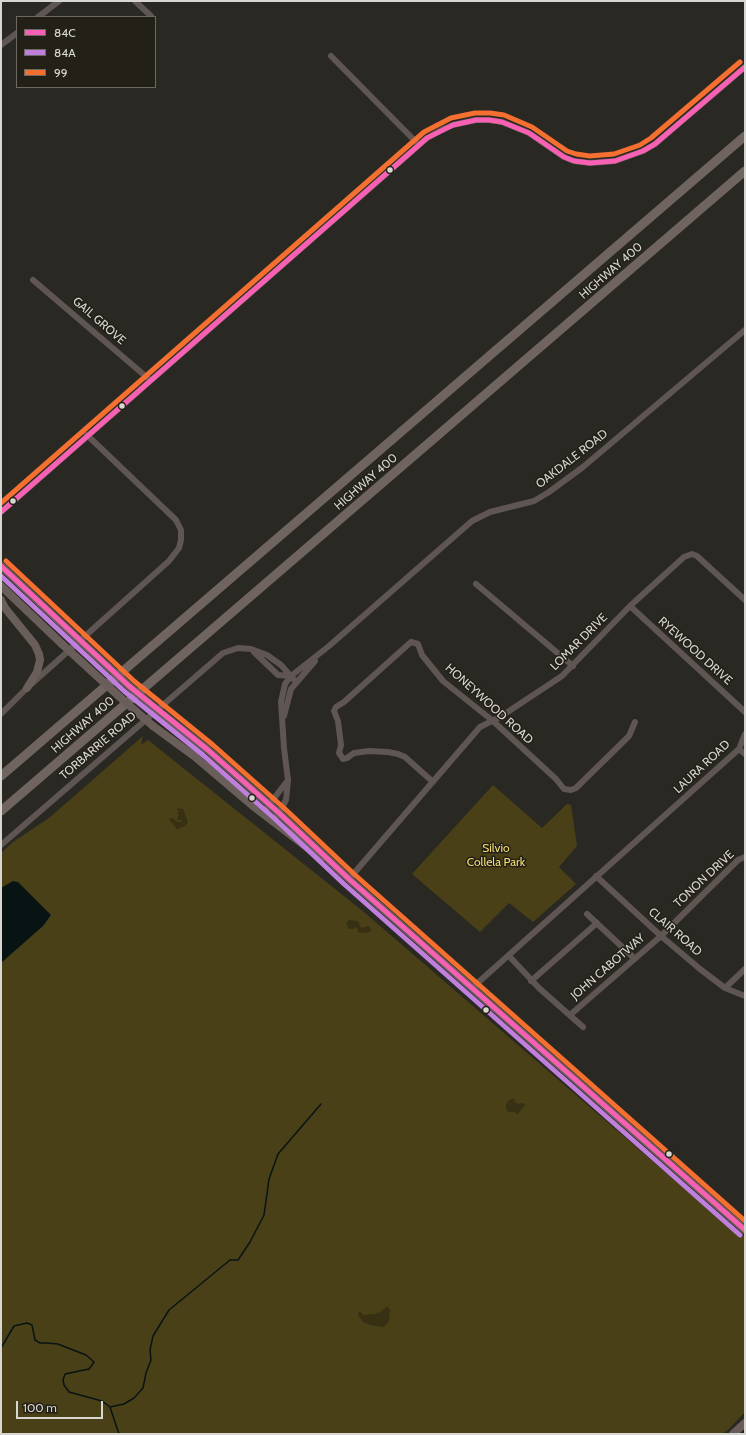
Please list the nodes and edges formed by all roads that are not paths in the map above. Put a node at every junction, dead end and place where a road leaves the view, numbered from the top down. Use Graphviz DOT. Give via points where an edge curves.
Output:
graph roads {
  1 [pos="59,1"];
  2 [pos="135,1"];
  3 [pos="39,16"];
  4 [pos="151,16"];
  5 [pos="16,34"];
  6 [pos="1,44"];
  7 [pos="331,56"];
  8 [pos="745,67"];
  9 [pos="745,136"];
  10 [pos="419,145"];
  11 [pos="745,171"];
  12 [pos="34,280"];
  13 [pos="745,330"];
  14 [pos="150,380"];
  15 [pos="87,436"];
  16 [pos="2,508"];
  17 [pos="1,566"];
  18 [pos="476,584"];
  19 [pos="1,586"];
  20 [pos="1,600"];
  21 [pos="745,600"];
  22 [pos="630,606"];
  23 [pos="329,646"];
  24 [pos="573,666"];
  25 [pos="291,676"];
  26 [pos="296,682"];
  27 [pos="27,688"];
  28 [pos="745,712"];
  29 [pos="1,714"];
  30 [pos="493,721"];
  31 [pos="282,722"];
  32 [pos="635,722"];
  33 [pos="745,734"];
  34 [pos="739,749"];
  35 [pos="745,754"];
  36 [pos="1,776"];
  37 [pos="288,780"];
  38 [pos="433,782"];
  39 [pos="269,805"];
  40 [pos="1,811"];
  41 [pos="279,813"];
  42 [pos="264,815"];
  43 [pos="272,822"];
  44 [pos="1,845"];
  45 [pos="745,857"];
  46 [pos="596,876"];
  47 [pos="349,879"];
  48 [pos="587,914"];
  49 [pos="597,923"];
  50 [pos="661,936"];
  51 [pos="509,956"];
  52 [pos="635,959"];
  53 [pos="745,970"];
  54 [pos="531,980"];
  55 [pos="472,988"];
  56 [pos="725,988"];
  57 [pos="745,996"];
  58 [pos="570,1015"];
  59 [pos="583,1027"];
  60 [pos="745,1230"];
  61 [pos="745,1423"];
  62 [pos="733,1434"];
  1 -- 3 [label="street"];
  2 -- 4 [label="street"];
  5 -- 6 [label="street"];
  7 -- 10 [label="street"];
  8 -- 10 [label="street" via="655,144 614,161 574,161 529,133 502,122 489,120 453,125"];
  9 -- 36 [label="highway, HIGHWAY 400"];
  10 -- 14 [label="street"];
  11 -- 40 [label="highway, HIGHWAY 400"];
  12 -- 14 [label="street, GAIL GROVE"];
  13 -- 23 [label="street, OAKDALE ROAD" via="583,467 549,492 534,501 490,512 472,521"];
  14 -- 15 [label="street"];
  15 -- 16 [label="street"];
  15 -- 27 [label="street" via="170,513 181,530 181,540 179,548 169,561"];
  17 -- 39 [label="main road, bridge" via="129,686 208,750"];
  18 -- 24 [label="street"];
  19 -- 42 [label="main road, bridge" via="123,700"];
  20 -- 27 [label="main road" via="39,654 37,672"];
  21 -- 22 [label="street, LOMAR DRIVE" via="697,556 689,554"];
  22 -- 24 [label="street, LOMAR DRIVE"];
  22 -- 28 [label="street, RYEWOOD DRIVE"];
  23 -- 25 [label="street, OAKDALE ROAD"];
  23 -- 26 [label="street, OAKDALE ROAD"];
  24 -- 30 [label="street, LOMAR DRIVE" via="562,676"];
  25 -- 26 [label="street"];
  25 -- 31 [label="street, OAKDALE ROAD" via="285,684 281,702"];
  25 -- 44 [label="street, TORBARRIE ROAD" via="267,655 251,649 238,648 222,653"];
  26 -- 31 [label="street, OAKDALE ROAD" via="291,689"];
  27 -- 29 [label="street"];
  30 -- 32 [label="street, HONEYWOOD ROAD" via="564,789 571,790 629,736"];
  30 -- 38 [label="street, LOMAR DRIVE" via="480,728"];
  30 -- 38 [label="street, HONEYWOOD ROAD" via="443,681 422,656 418,644 411,642 336,707 334,711 338,721 341,745 339,753 342,758 369,751 398,754 405,757"];
  31 -- 37 [label="street, OAKDALE ROAD"];
  33 -- 34 [label="street, LAURA ROAD"];
  34 -- 35 [label="street"];
  34 -- 46 [label="street, LAURA ROAD"];
  37 -- 39 [label="street"];
  37 -- 41 [label="street, OAKDALE ROAD" via="286,800"];
  38 -- 47 [label="street, LOMAR DRIVE"];
  39 -- 41 [label="main road"];
  39 -- 42 [label="street"];
  41 -- 43 [label="street, OAKDALE ROAD"];
  41 -- 47 [label="main road"];
  42 -- 43 [label="main road"];
  43 -- 47 [label="main road"];
  45 -- 50 [label="street, TONON DRIVE" via="738,860"];
  46 -- 50 [label="street, CLAIR ROAD"];
  46 -- 51 [label="street, LAURA ROAD"];
  47 -- 55 [label="main road"];
  48 -- 49 [label="street"];
  49 -- 52 [label="street"];
  49 -- 54 [label="street"];
  50 -- 52 [label="street, JOHN CABOTWAY"];
  50 -- 56 [label="street, CLAIR ROAD"];
  51 -- 54 [label="street, JOHN CABOTWAY"];
  51 -- 55 [label="street, LAURA ROAD"];
  52 -- 58 [label="street, JOHN CABOTWAY"];
  53 -- 56 [label="street"];
  54 -- 58 [label="street, JOHN CABOTWAY"];
  55 -- 60 [label="main road"];
  56 -- 57 [label="street, CLAIR ROAD"];
  58 -- 59 [label="street, JOHN CABOTWAY"];
  61 -- 62 [label="main road"];
}
